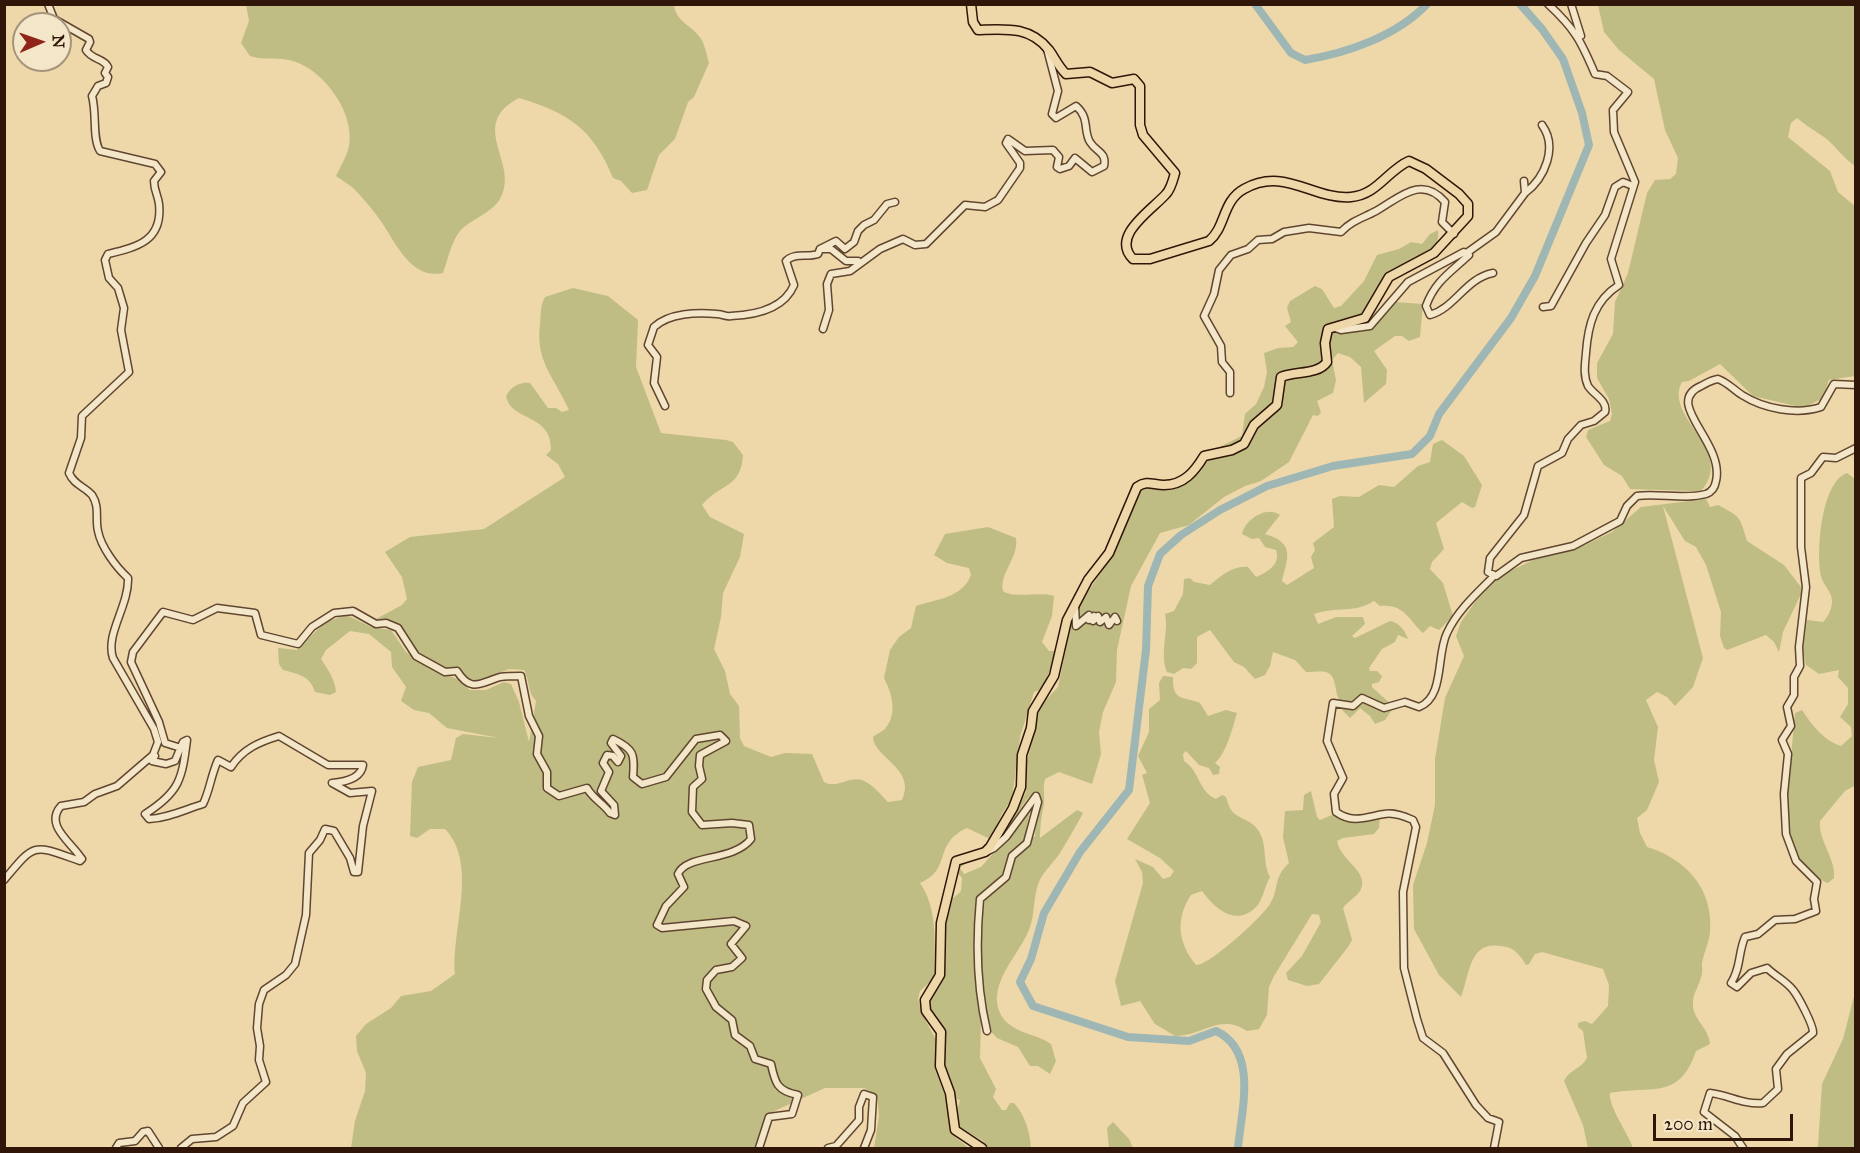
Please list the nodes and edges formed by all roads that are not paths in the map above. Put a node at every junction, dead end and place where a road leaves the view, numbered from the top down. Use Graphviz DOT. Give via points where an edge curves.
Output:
graph roads {
  1 [pos="48,4"];
  2 [pos="971,4"];
  3 [pos="1548,4"];
  4 [pos="1571,4"];
  5 [pos="1584,48"];
  6 [pos="1047,49"];
  7 [pos="1542,125"];
  8 [pos="1524,182"];
  9 [pos="1633,186"];
  10 [pos="1525,193"];
  11 [pos="895,202"];
  12 [pos="1454,234"];
  13 [pos="820,249"];
  14 [pos="1468,252"];
  15 [pos="864,262"];
  16 [pos="1493,273"];
  17 [pos="1543,306"];
  18 [pos="1331,327"];
  19 [pos="823,329"];
  20 [pos="1856,385"];
  21 [pos="1230,393"];
  22 [pos="666,406"];
  23 [pos="1856,448"];
  24 [pos="1494,576"];
  25 [pos="1075,604"];
  26 [pos="1117,621"];
  27 [pos="156,748"];
  28 [pos="181,748"];
  29 [pos="986,852"];
  30 [pos="4,880"];
  31 [pos="987,1031"];
  32 [pos="116,1149"];
  33 [pos="159,1149"];
  34 [pos="181,1149"];
  35 [pos="759,1149"];
  36 [pos="828,1149"];
  37 [pos="864,1149"];
  38 [pos="982,1149"];
  39 [pos="1494,1149"];
  40 [pos="1743,1149"];
  1 -- 27 [label="street" via="54,19 89,39 89,55 108,67 106,82 92,96 97,111 95,142 100,151 155,164 161,172 154,181 159,213 151,236 140,246 108,254 105,260 124,308 121,330 129,372 82,416 81,438 69,473 73,482 91,495 98,511 101,541 128,578 125,606 110,648 154,729"];
  2 -- 6 [label="highway" via="978,30 1014,29 1030,33"];
  3 -- 5 [label="street" via="1570,25"];
  4 -- 5 [label="street"];
  5 -- 9 [label="street" via="1595,74 1606,76 1628,92 1613,110 1613,120 1614,132 1635,182"];
  6 -- 12 [label="highway" via="1066,74 1090,72 1112,83 1134,80 1140,86 1143,135 1175,172 1167,193 1131,231 1126,244 1133,259 1150,259 1209,241 1216,235 1228,202 1257,183 1286,180 1331,195 1353,197 1379,186 1412,160 1468,204 1468,216"];
  6 -- 15 [label="street" via="1058,91 1052,114 1056,118 1076,106 1080,109 1090,142 1103,154 1104,166 1092,172 1075,158 1060,169 1059,157 1053,150 1025,151 1008,139 1006,143 1020,168 998,200 985,207 965,205 926,244 915,245 903,239 880,249"];
  7 -- 10 [label="street" via="1547,132 1545,171"];
  8 -- 10 [label="street"];
  9 -- 17 [label="street" via="1623,182 1615,187 1605,215 1581,251 1560,295 1551,306"];
  9 -- 24 [label="street" via="1611,259 1619,285 1591,316 1586,336 1586,380 1605,405 1605,412 1581,425 1562,453 1538,466 1524,515 1490,558 1488,572"];
  10 -- 14 [label="street" via="1496,232"];
  11 -- 13 [label="street" via="887,204 858,231 850,246 845,249 836,241"];
  12 -- 18 [label="highway" via="1430,256 1389,277 1365,318"];
  12 -- 21 [label="street" via="1442,222 1445,202 1440,196 1409,189 1341,232 1292,230 1258,240 1248,249 1231,255 1220,270 1215,294 1204,316 1221,346 1222,362 1230,372"];
  13 -- 15 [label="street" via="831,249 846,261"];
  13 -- 22 [label="street" via="818,254 796,255 786,261 794,285 786,300 776,305 729,317 720,314 669,318 654,327 648,345 657,357 654,383"];
  14 -- 16 [label="street" via="1431,292 1426,306 1430,315 1438,313 1470,282"];
  14 -- 18 [label="street" via="1408,282 1370,326 1341,330"];
  15 -- 19 [label="street" via="850,271 837,271 829,278 830,301"];
  18 -- 25 [label="highway" via="1325,343 1327,362 1314,371 1293,371 1281,377 1277,405 1254,424 1244,444 1204,456 1188,478 1167,485 1143,483 1137,487 1109,553"];
  20 -- 24 [label="street" via="1834,384 1821,407 1809,411 1764,405 1718,379 1692,389 1687,398 1688,410 1718,462 1712,491 1686,496 1637,496 1616,525 1574,546 1521,558"];
  23 -- 40 [label="street" via="1836,458 1823,457 1811,473 1801,478 1801,547 1806,587 1800,666 1794,677 1794,695 1787,707 1791,726 1782,740 1788,754 1786,834 1796,861 1817,882 1816,911 1795,919 1775,920 1745,937 1738,971 1731,983 1737,987 1751,973 1767,968 1792,988 1812,1022 1813,1033 1787,1054 1776,1069 1778,1089 1763,1103 1747,1104 1710,1093 1707,1097 1704,1112 1735,1136"];
  24 -- 39 [label="street" via="1455,617 1446,635 1435,689 1425,705 1405,702 1384,708 1362,698 1353,706 1333,703 1327,741 1343,778 1334,794 1336,812 1362,820 1382,814 1402,815 1413,820 1416,827 1402,892 1404,968 1423,1038 1443,1053 1476,1105 1498,1122"];
  25 -- 26 [label="street" via="1076,626 1089,615 1089,620 1098,616 1100,622 1107,617 1109,626 1115,617"];
  25 -- 29 [label="highway" via="1067,620 1054,676 1033,711 1013,808"];
  27 -- 28 [label="street" via="152,761 166,764 175,761"];
  27 -- 30 [label="street" via="117,786 56,811 54,818 59,831 80,861 42,849 32,850 20,858"];
  28 -- 34 [label="street" via="187,740 183,774 168,799 146,814 149,819 170,817 203,804 218,760 231,767 240,755 279,736 328,765 363,765 363,771 353,779 332,783 350,794 372,791 358,851 358,872 354,872 334,831 325,829 309,853 306,915 295,964 264,990 259,1004 256,1028 266,1082 243,1103 233,1126 216,1137 192,1139"];
  28 -- 35 [label="street" via="165,743 159,722 135,676 133,652 163,612 193,620 217,608 255,613 261,635 298,644 312,627 334,613 353,611 376,624 398,628 416,656 446,672 456,671 470,685 520,676 529,716 539,736 537,754 547,771 547,788 560,796 586,788 592,798 615,815 614,805 601,792 609,772 603,763 607,755 618,762 621,756 611,743 614,739 629,747 635,760 633,777 642,784 666,777 696,739 720,735 726,741 700,755 702,779 693,787 692,812 702,825 749,825 751,839 746,846 713,860 681,867 678,874 684,887 666,906 657,925 662,928 734,921 746,926 731,944 742,958 732,967 716,970 707,980 706,989 716,1007 732,1020 735,1035 750,1046 755,1059 771,1064 775,1083 783,1092 798,1095 792,1114 769,1117"];
  29 -- 31 [label="street" via="1006,837 1036,796 1038,802 1027,843 1012,855 1006,877 980,899 980,962"];
  29 -- 38 [label="highway" via="956,861 941,923 940,975 925,1000 926,1011 941,1032 940,1066 950,1093 956,1130"];
  32 -- 33 [label="street" via="119,1143 135,1141 144,1131 148,1131"];
  36 -- 37 [label="street" via="836,1146 859,1120 864,1094 873,1097 871,1130"];
}
